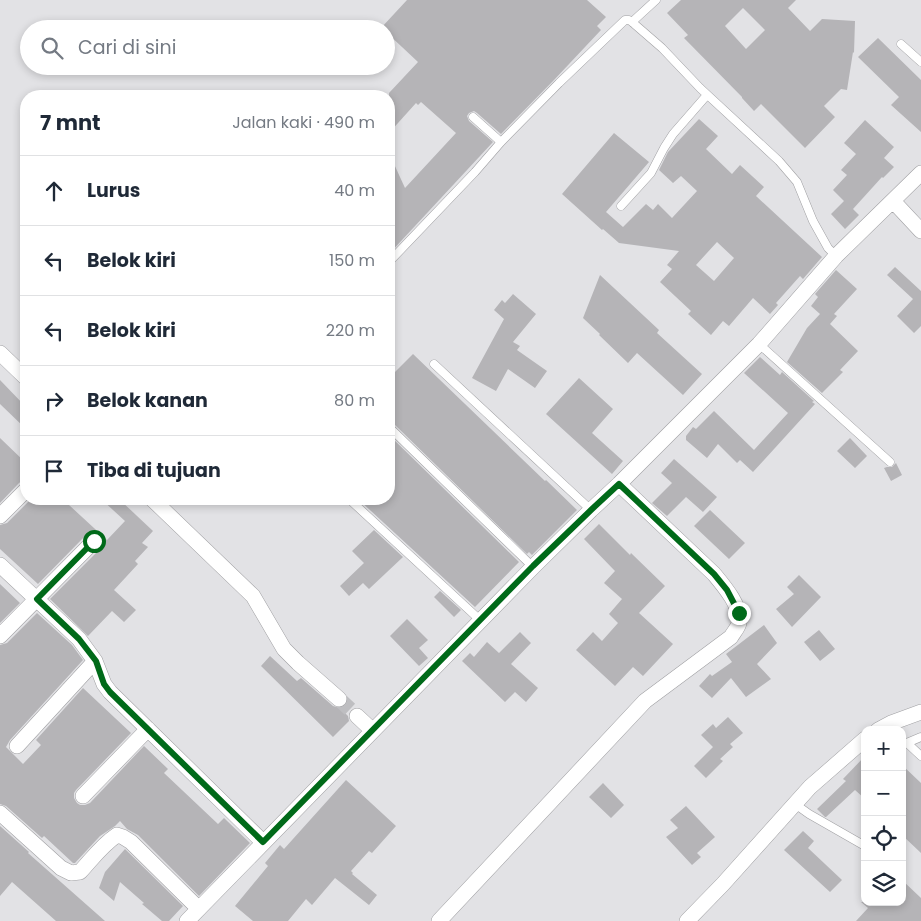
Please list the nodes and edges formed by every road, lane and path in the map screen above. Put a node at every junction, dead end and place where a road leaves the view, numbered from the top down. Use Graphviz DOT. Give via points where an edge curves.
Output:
graph roads {
  1 [pos="656,0"];
  2 [pos="632,22"];
  3 [pos="901,44"];
  4 [pos="921,62"];
  5 [pos="707,95"];
  6 [pos="473,117"];
  7 [pos="501,142"];
  8 [pos="921,173"];
  9 [pos="893,201"];
  10 [pos="621,206"];
  11 [pos="921,231"];
  12 [pos="395,256"];
  13 [pos="836,256"];
  14 [pos="759,344"];
  15 [pos="0,353"];
  16 [pos="434,364"];
  17 [pos="20,372"];
  18 [pos="395,433"];
  19 [pos="890,462"];
  20 [pos="619,484"];
  21 [pos="20,496"];
  22 [pos="158,505"];
  23 [pos="355,505"];
  24 [pos="591,510"];
  25 [pos="0,516"];
  26 [pos="94,541"];
  27 [pos="0,565"];
  28 [pos="533,566"];
  29 [pos="37,599"];
  30 [pos="480,620"];
  31 [pos="0,636"];
  32 [pos="96,661"];
  33 [pos="339,699"];
  34 [pos="921,712"];
  35 [pos="358,716"];
  36 [pos="885,726"];
  37 [pos="148,729"];
  38 [pos="372,730"];
  39 [pos="921,737"];
  40 [pos="861,742"];
  41 [pos="906,744"];
  42 [pos="906,745"];
  43 [pos="17,746"];
  44 [pos="921,756"];
  45 [pos="83,796"];
  46 [pos="795,804"];
  47 [pos="0,813"];
  48 [pos="263,842"];
  49 [pos="861,844"];
  50 [pos="199,909"];
  51 [pos="187,921"];
  52 [pos="439,921"];
  53 [pos="687,921"];
  1 -- 2 [label="lane"];
  2 -- 5 [label="lane"];
  2 -- 7 [label="lane" via="625,20"];
  3 -- 4 [label="lane"];
  5 -- 10 [label="lane" via="673,134 650,173"];
  5 -- 13 [label="lane" via="779,161 797,182 828,248"];
  6 -- 7 [label="lane"];
  7 -- 12 [label="lane"];
  8 -- 9 [label="street"];
  9 -- 11 [label="street"];
  9 -- 13 [label="street"];
  13 -- 14 [label="street"];
  14 -- 19 [label="lane"];
  14 -- 20 [label="street"];
  15 -- 17 [label="street"];
  16 -- 24 [label="lane"];
  18 -- 28 [label="lane"];
  20 -- 24 [label="street"];
  20 -- 52 [label="street" via="714,574 739,613 739,625 731,637 645,701"];
  21 -- 25 [label="street"];
  22 -- 33 [label="street" via="253,596 284,649"];
  23 -- 30 [label="lane"];
  24 -- 28 [label="street"];
  26 -- 29 [label="street"];
  27 -- 29 [label="street"];
  28 -- 30 [label="street"];
  29 -- 31 [label="street"];
  29 -- 32 [label="street" via="79,639"];
  30 -- 38 [label="street"];
  32 -- 37 [label="street" via="110,692"];
  32 -- 43 [label="street"];
  34 -- 36 [label="street"];
  35 -- 38 [label="street"];
  37 -- 45 [label="street"];
  37 -- 48 [label="street"];
  38 -- 48 [label="street"];
  39 -- 41 [label="lane"];
  40 -- 46 [label="street"];
  42 -- 44 [label="lane"];
  46 -- 49 [label="lane"];
  46 -- 53 [label="street"];
  47 -- 50 [label="street" via="61,868 71,873 80,872 110,839 117,835 123,837"];
  48 -- 50 [label="street"];
  50 -- 51 [label="street"];
}
